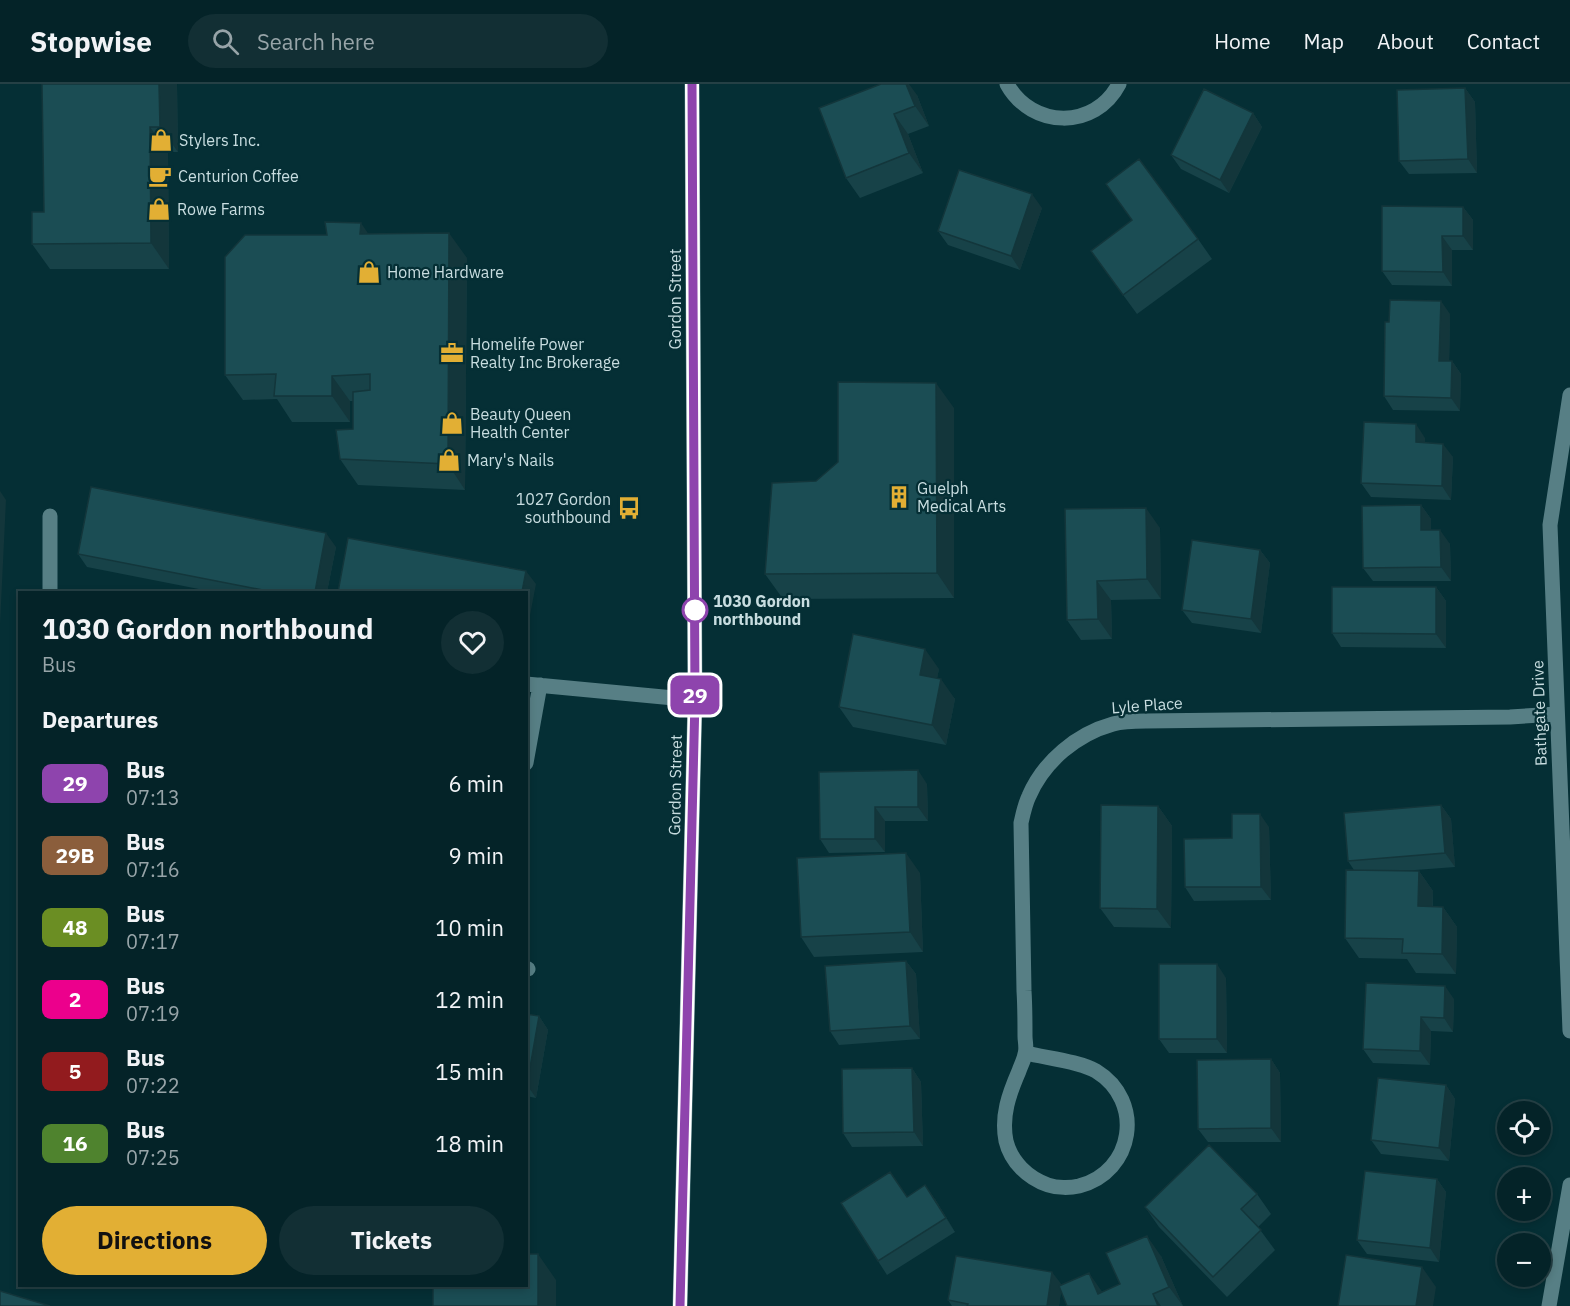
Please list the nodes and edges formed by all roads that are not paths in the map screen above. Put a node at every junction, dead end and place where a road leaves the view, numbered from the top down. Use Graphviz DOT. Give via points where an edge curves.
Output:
graph roads {
  1 [pos="692,84"];
  2 [pos="1007,84"];
  3 [pos="1119,84"];
  4 [pos="1570,395"];
  5 [pos="50,516"];
  6 [pos="51,591"];
  7 [pos="533,684"];
  8 [pos="695,700"];
  9 [pos="1557,714"];
  10 [pos="528,740"];
  11 [pos="1570,1031"];
  12 [pos="1026,1053"];
  13 [pos="1570,1185"];
  14 [pos="680,1306"];
  15 [pos="1549,1306"];
  1 -- 8 [label="street, Gordon Street"];
  2 -- 3 [label="street" via="1028,108 1046,116 1066,118 1085,115 1104,104"];
  4 -- 9 [label="street, Bathgate Drive" via="1550,525"];
  5 -- 6 [label="street"];
  7 -- 8 [label="street"];
  7 -- 10 [label="street"];
  8 -- 14 [label="street, Gordon Street"];
  9 -- 11 [label="street, Bathgate Drive"];
  9 -- 12 [label="street, Lyle Place" via="1146,720 1115,723 1088,733 1044,770 1029,795 1021,823"];
  12 -- 12 [label="street, Lyle Place" via="1095,1071 1111,1083 1122,1099 1127,1118 1120,1157 1091,1183 1071,1188 1050,1186 1031,1177 1015,1162 1006,1143 1004,1122 1007,1101"];
  13 -- 15 [label="street"];
}
